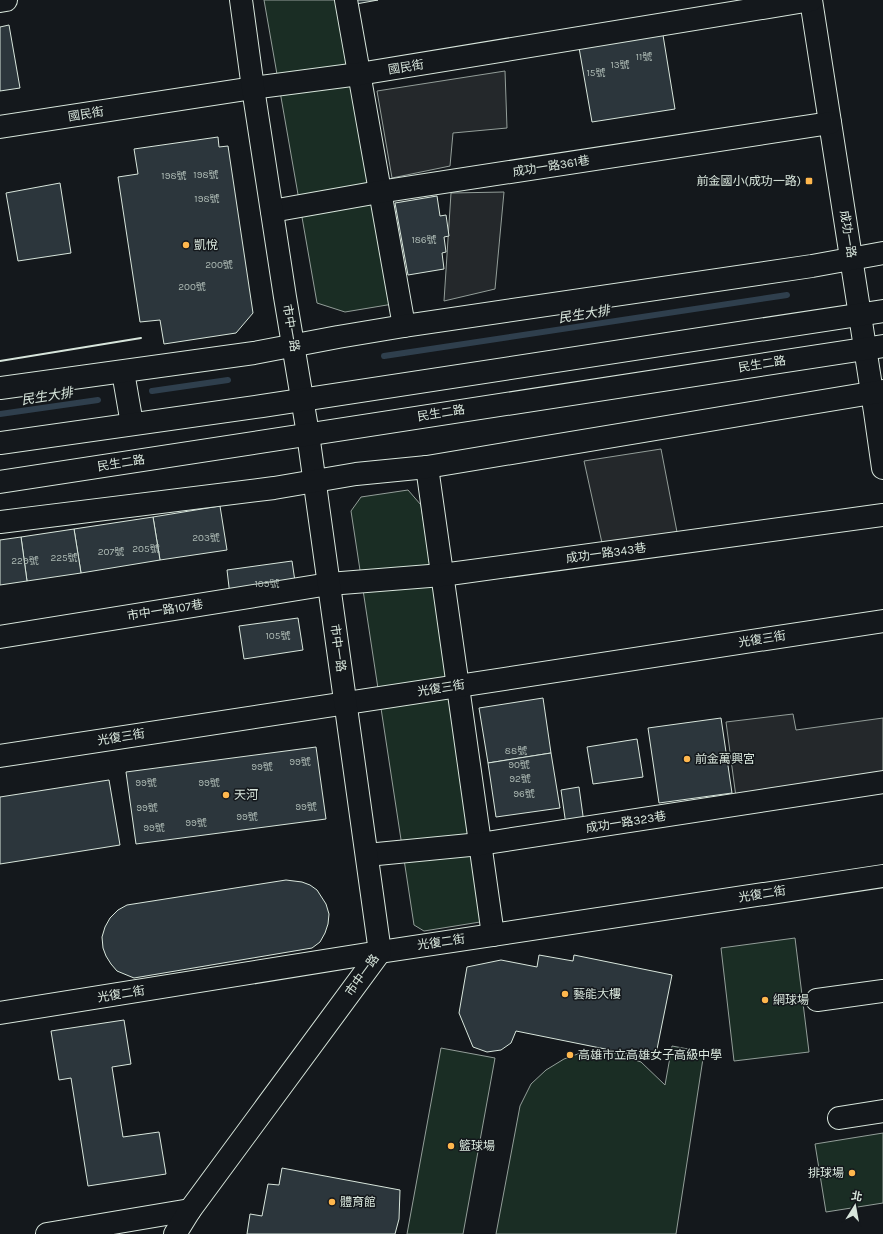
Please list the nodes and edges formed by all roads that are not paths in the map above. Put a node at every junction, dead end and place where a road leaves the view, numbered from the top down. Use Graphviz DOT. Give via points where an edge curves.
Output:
graph roads {
  1 [pos="6,0"];
  2 [pos="241,0"];
  3 [pos="346,0"];
  4 [pos="811,0"];
  5 [pos="0,1"];
  6 [pos="359,74"];
  7 [pos="253,88"];
  8 [pos="830,124"];
  9 [pos="0,127"];
  10 [pos="379,192"];
  11 [pos="272,211"];
  12 [pos="883,253"];
  13 [pos="852,260"];
  14 [pos="883,311"];
  15 [pos="860,314"];
  16 [pos="404,326"];
  17 [pos="294,346"];
  18 [pos="874,347"];
  19 [pos="123,372"];
  20 [pos="0,388"];
  21 [pos="878,392"];
  22 [pos="302,400"];
  23 [pos="132,424"];
  24 [pos="308,434"];
  25 [pos="0,443"];
  26 [pos="427,467"];
  27 [pos="883,468"];
  28 [pos="0,482"];
  29 [pos="315,482"];
  30 [pos="883,515"];
  31 [pos="0,522"];
  32 [pos="442,575"];
  33 [pos="329,584"];
  34 [pos="883,621"];
  35 [pos="0,637"];
  36 [pos="458,686"];
  37 [pos="346,703"];
  38 [pos="0,756"];
  39 [pos="883,782"];
  40 [pos="480,844"];
  41 [pos="367,855"];
  42 [pos="883,876"];
  43 [pos="493,935"];
  44 [pos="380,952"];
  45 [pos="883,991"];
  46 [pos="816,1000"];
  47 [pos="0,1013"];
  48 [pos="883,1111"];
  49 [pos="839,1118"];
  50 [pos="190,1210"];
  51 [pos="47,1234"];
  52 [pos="175,1234"];
  1 -- 5 [label="street"];
  2 -- 7 [label="street, 市中一路"];
  3 -- 6 [label="street"];
  4 -- 6 [label="street, 國民街"];
  4 -- 8 [label="street, 成功一路"];
  6 -- 7 [label="street, 國民街"];
  6 -- 10 [label="street"];
  7 -- 9 [label="street, 國民街"];
  7 -- 11 [label="street, 市中一路"];
  8 -- 10 [label="street, 成功一路361巷"];
  8 -- 13 [label="street, 成功一路"];
  10 -- 11 [label="street, 成功一路361巷"];
  10 -- 16 [label="street"];
  11 -- 17 [label="street, 市中一路"];
  12 -- 13 [label="street"];
  13 -- 15 [label="street, 成功一路"];
  13 -- 16 [label="street"];
  14 -- 15 [label="street"];
  15 -- 18 [label="street, 成功一路"];
  15 -- 22 [label="street"];
  16 -- 17 [label="street"];
  17 -- 19 [label="street"];
  17 -- 22 [label="street, 市中一路"];
  18 -- 21 [label="street, 成功一路"];
  18 -- 24 [label="street, 民生二路"];
  19 -- 20 [label="street"];
  19 -- 23 [label="street"];
  21 -- 26 [label="street"];
  21 -- 27 [label="street, 成功一路"];
  22 -- 23 [label="street"];
  22 -- 24 [label="street, 市中一路"];
  23 -- 25 [label="street"];
  24 -- 28 [label="street, 民生二路"];
  24 -- 29 [label="street, 市中一路"];
  26 -- 29 [label="street" via="356,474"];
  26 -- 32 [label="street"];
  29 -- 31 [label="street"];
  29 -- 33 [label="street, 市中一路"];
  30 -- 32 [label="street, 成功一路343巷"];
  32 -- 33 [label="street, 成功一路343巷"];
  32 -- 36 [label="street"];
  33 -- 35 [label="street, 市中一路107巷"];
  33 -- 37 [label="street, 市中一路"];
  34 -- 36 [label="street, 光復三街"];
  36 -- 37 [label="street, 光復三街"];
  36 -- 40 [label="street"];
  37 -- 38 [label="street, 光復三街"];
  37 -- 41 [label="street, 市中一路"];
  39 -- 40 [label="street, 成功一路323巷"];
  40 -- 41 [label="street, 成功一路323巷"];
  40 -- 43 [label="street"];
  41 -- 44 [label="street, 市中一路"];
  42 -- 43 [label="street, 光復二街"];
  43 -- 44 [label="street, 光復二街"];
  44 -- 47 [label="street, 光復二街"];
  44 -- 50 [label="street, 市中一路"];
  45 -- 46 [label="street"];
  48 -- 49 [label="street"];
  50 -- 51 [label="street"];
  50 -- 52 [label="street, 市中一路"];
}
